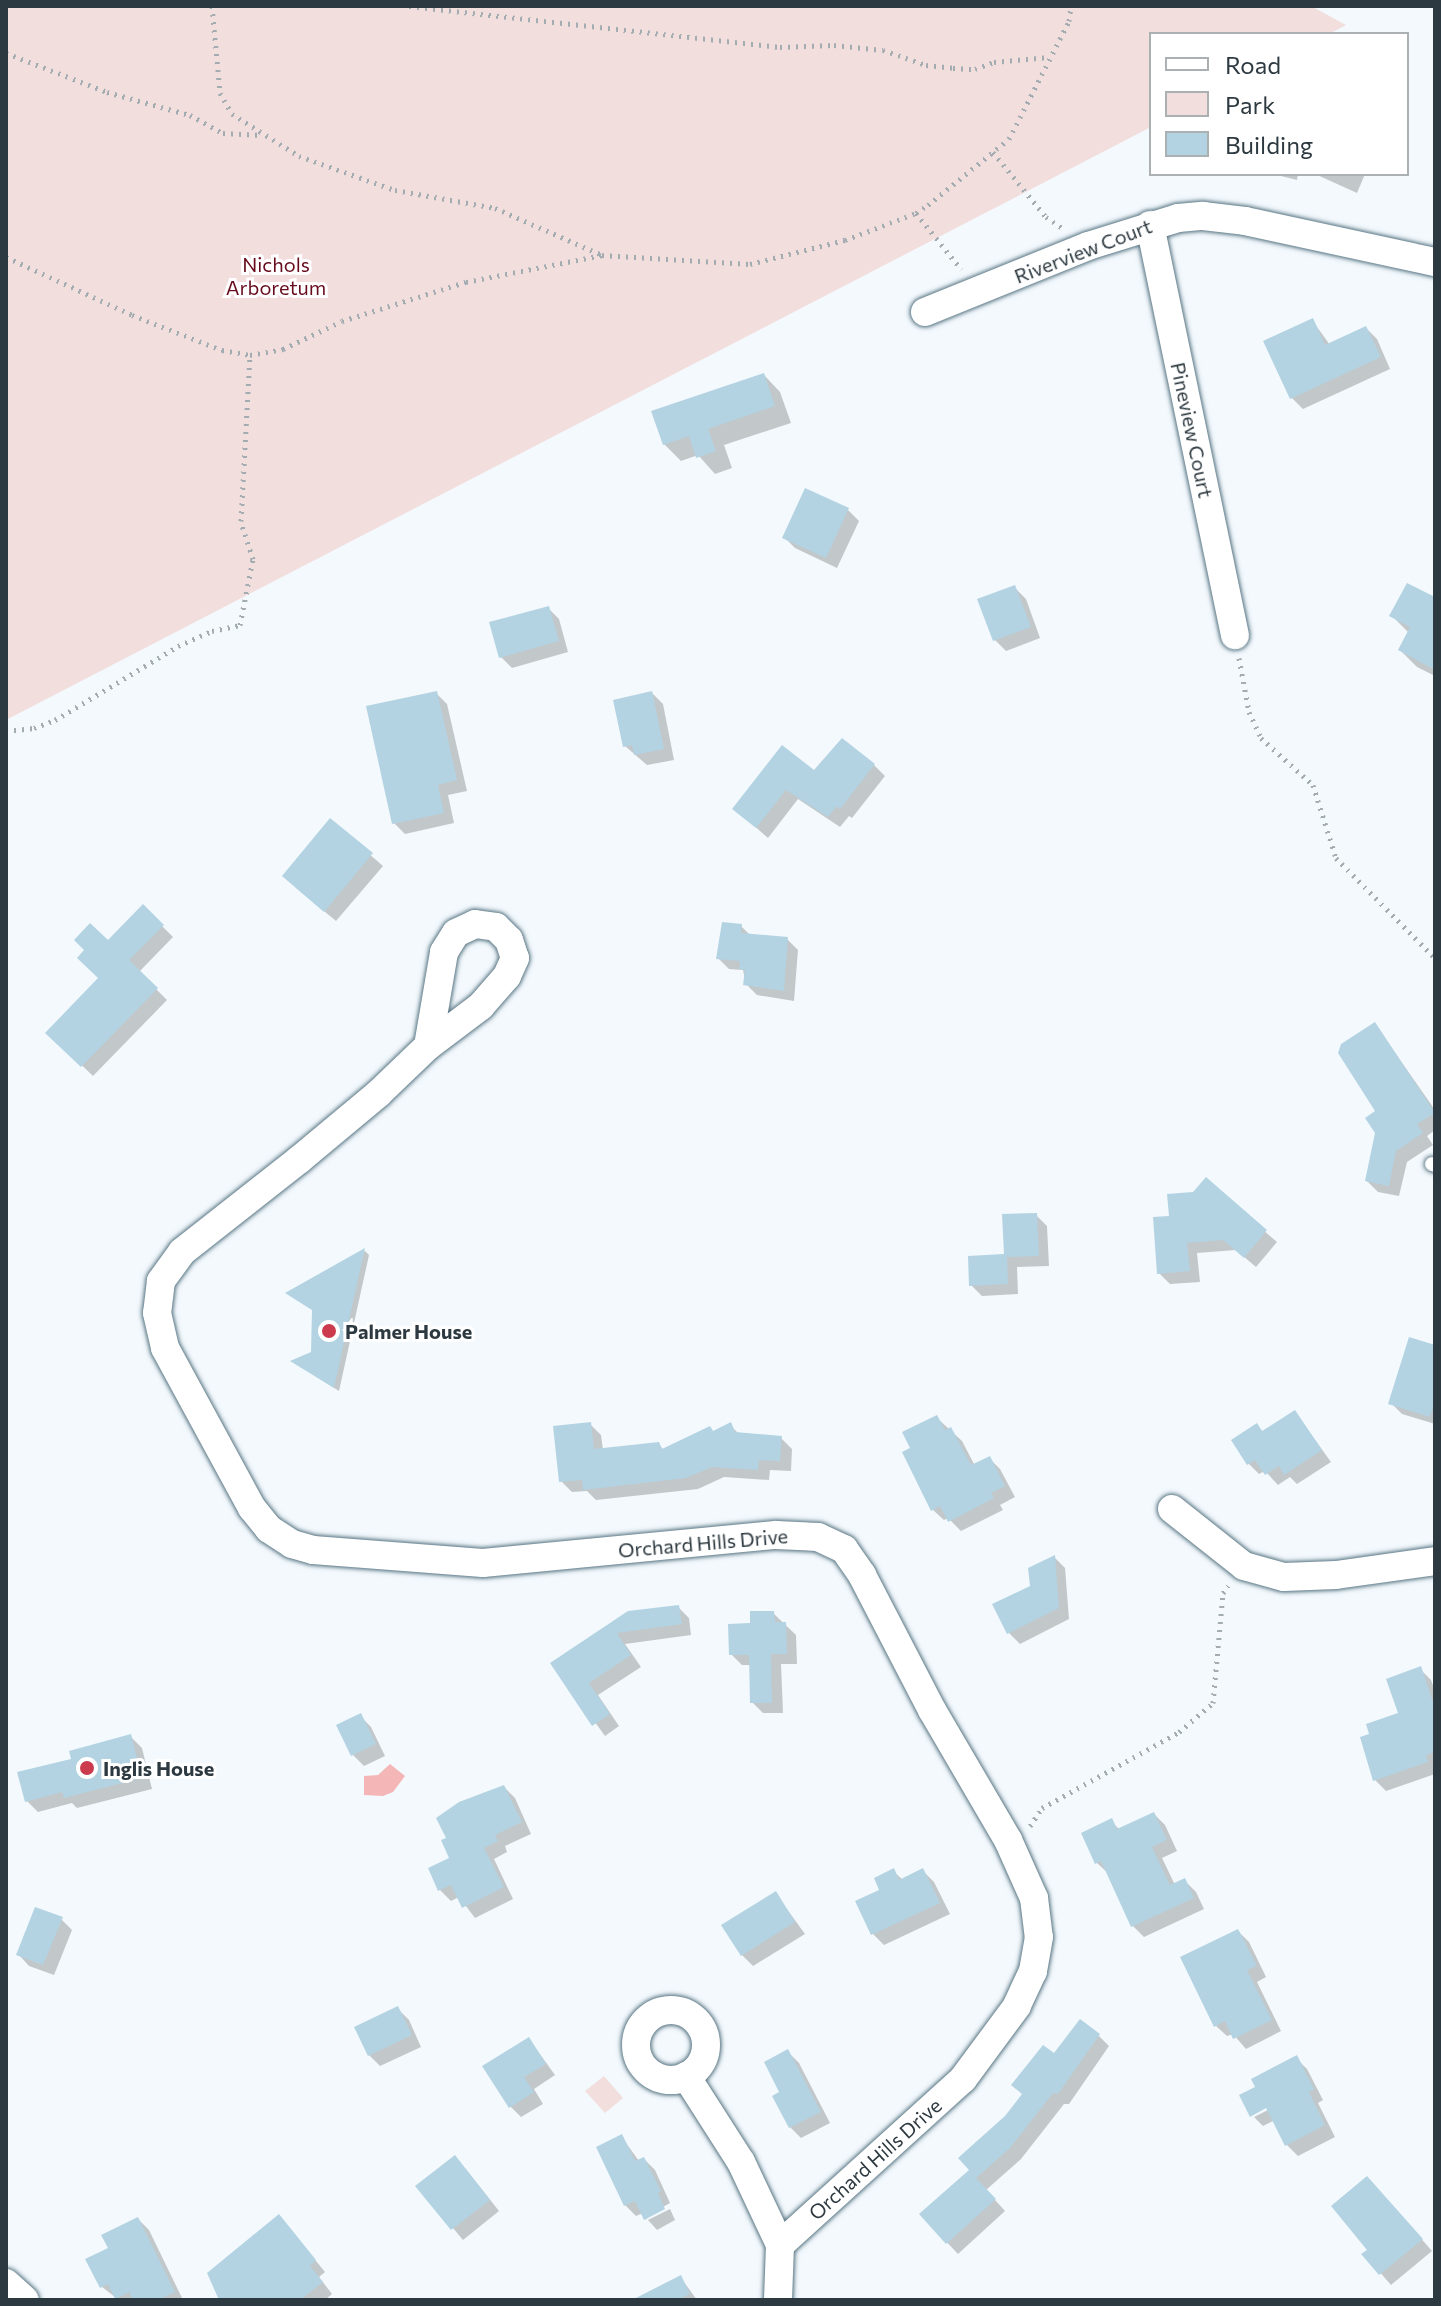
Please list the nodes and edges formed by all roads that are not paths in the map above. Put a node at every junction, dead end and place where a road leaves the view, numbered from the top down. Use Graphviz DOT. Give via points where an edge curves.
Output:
graph roads {
  1 [pos="1150,225"];
  2 [pos="1435,262"];
  3 [pos="925,312"];
  4 [pos="1235,635"];
  5 [pos="428,1046"];
  6 [pos="1172,1509"];
  7 [pos="1435,1561"];
  8 [pos="686,2076"];
  9 [pos="780,2245"];
  10 [pos="6,2283"];
  11 [pos="25,2300"];
  12 [pos="778,2300"];
  1 -- 2 [label="street, Riverview Court" via="1203,216 1245,221"];
  1 -- 3 [label="street, Riverview Court"];
  1 -- 4 [label="street, Pineview Court"];
  5 -- 9 [label="street, Orchard Hills Drive" via="378,1094 182,1252 161,1281 157,1313 165,1348 252,1508 269,1529 313,1550 483,1563 776,1535 818,1537 844,1549 1012,1849 1034,1898 1039,1937 1033,1971 1017,2006 963,2079"];
  6 -- 7 [label="street" via="1244,1566 1284,1577"];
  8 -- 9 [label="street" via="741,2162"];
  9 -- 12 [label="street"];
  10 -- 11 [label="street"];
}
